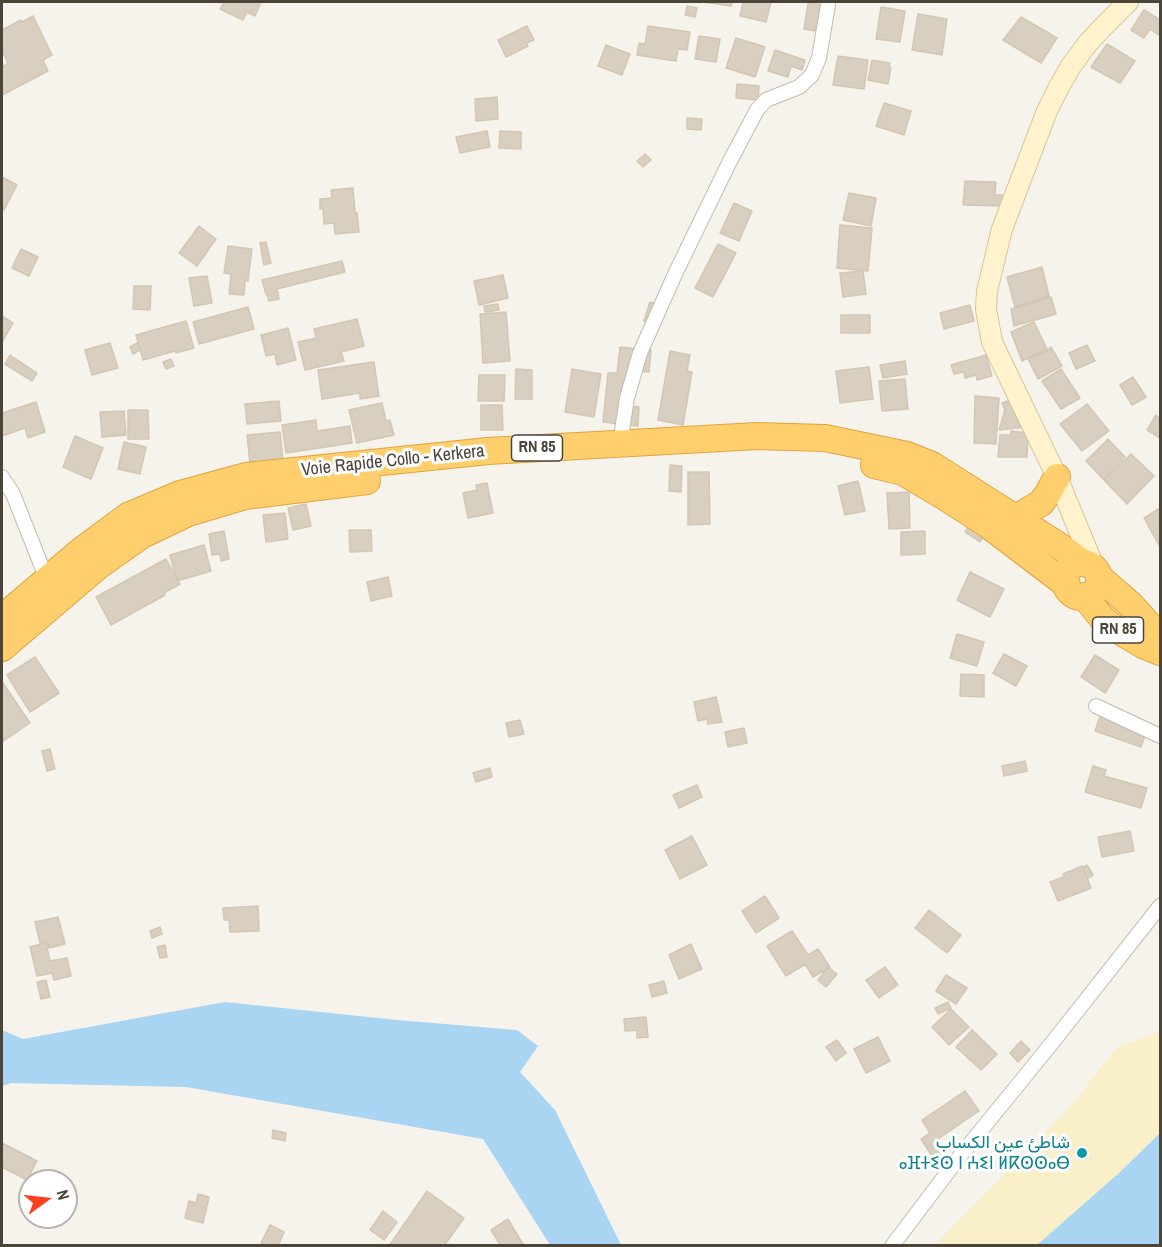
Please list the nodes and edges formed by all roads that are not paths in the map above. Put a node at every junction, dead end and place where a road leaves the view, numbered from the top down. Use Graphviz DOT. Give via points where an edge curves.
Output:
graph roads {
  1 [pos="1128,2"];
  2 [pos="828,5"];
  3 [pos="620,444"];
  4 [pos="2,477"];
  5 [pos="1057,477"];
  6 [pos="1013,516"];
  7 [pos="1085,578"];
  8 [pos="47,580"];
  9 [pos="2,618"];
  10 [pos="1161,637"];
  11 [pos="2,648"];
  12 [pos="1161,652"];
  13 [pos="1096,706"];
  14 [pos="1161,736"];
  15 [pos="1159,910"];
  16 [pos="892,1245"];
  1 -- 5 [label="street" via="1088,43 1051,103 1002,229 987,291 992,342"];
  2 -- 3 [label="street" via="813,75 799,87 766,100 757,110 672,281 640,353"];
  3 -- 6 [label="highway, Voie Rapide Collo - Kerkera / RN 85" via="757,436 825,438 907,455 932,465"];
  3 -- 8 [label="highway, Voie Rapide Collo - Kerkera / RN 85" via="488,451 246,476 180,494 128,516"];
  4 -- 8 [label="street" via="13,494"];
  5 -- 6 [label="highway" via="1041,503"];
  5 -- 7 [label="street"];
  6 -- 7 [label="highway, Voie Rapide Collo - Kerkera / RN 85"];
  7 -- 10 [label="highway, Voie Rapide Collo - Kerkera / RN 85" via="1130,604"];
  7 -- 11 [label="highway, Voie Rapide Collo - Kerkera / RN 85" via="903,472 823,452 750,450 504,464 245,496 188,513 142,535 98,566"];
  7 -- 12 [label="highway, Voie Rapide Collo - Kerkera / RN 85" via="1095,610 1113,627"];
  8 -- 9 [label="highway, Voie Rapide Collo - Kerkera / RN 85"];
  13 -- 14 [label="street"];
  15 -- 16 [label="street"];
}
